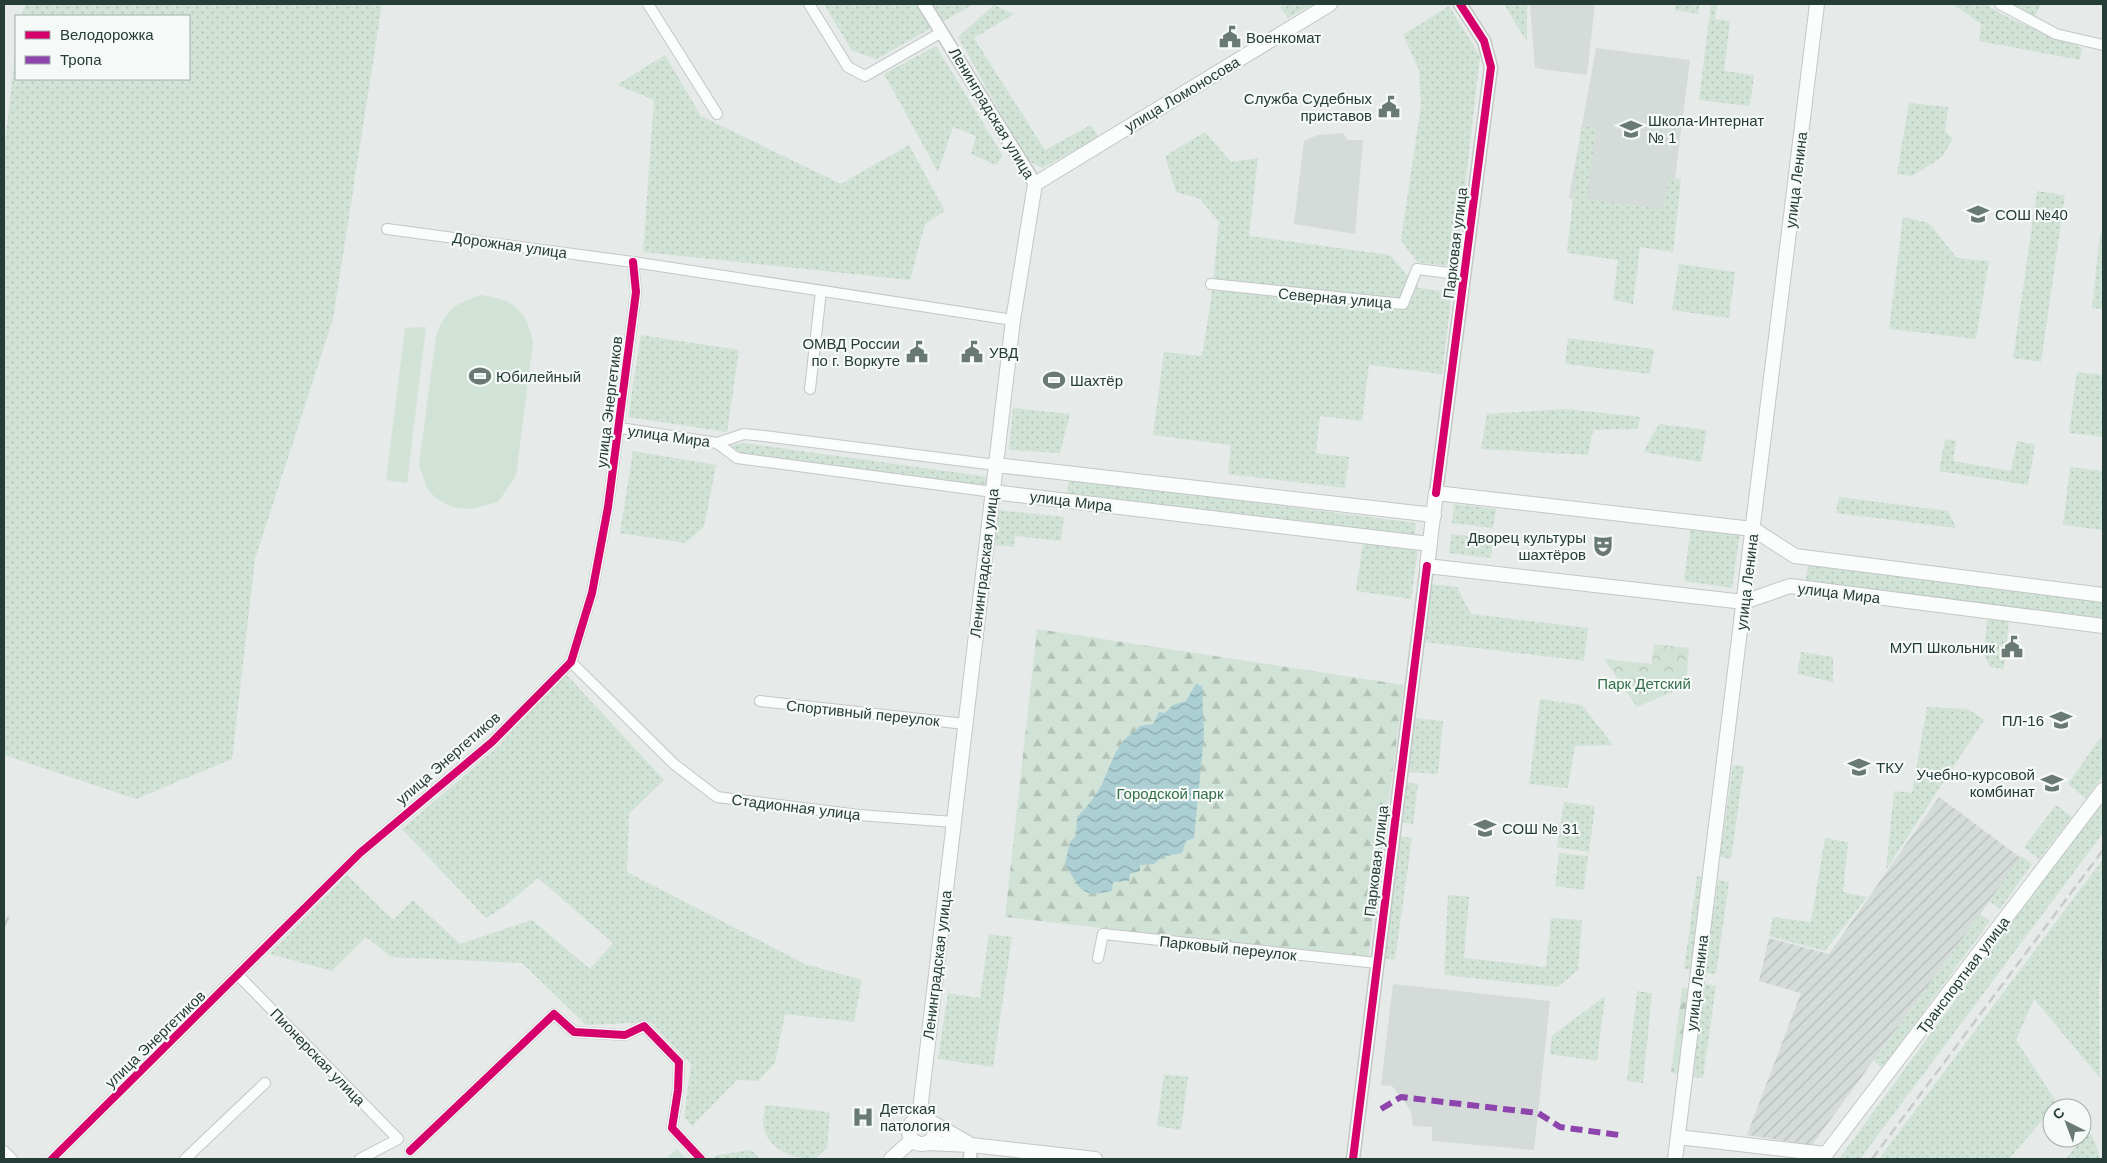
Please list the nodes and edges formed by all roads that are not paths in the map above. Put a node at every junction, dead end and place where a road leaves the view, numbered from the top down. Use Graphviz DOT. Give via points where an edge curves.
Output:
graph roads {
  1 [pos="648,4"];
  2 [pos="809,4"];
  3 [pos="924,4"];
  4 [pos="1330,4"];
  5 [pos="1460,4"];
  6 [pos="1818,4"];
  7 [pos="2000,4"];
  8 [pos="942,32"];
  9 [pos="2103,45"];
  10 [pos="717,114"];
  11 [pos="1035,184"];
  12 [pos="387,229"];
  13 [pos="633,262"];
  14 [pos="1465,274"];
  15 [pos="1211,284"];
  16 [pos="821,291"];
  17 [pos="1013,320"];
  18 [pos="810,389"];
  19 [pos="620,428"];
  20 [pos="718,443"];
  21 [pos="996,465"];
  22 [pos="993,492"];
  23 [pos="1436,493"];
  24 [pos="1434,515"];
  25 [pos="1753,530"];
  26 [pos="1430,544"];
  27 [pos="1427,566"];
  28 [pos="2103,595"];
  29 [pos="1744,602"];
  30 [pos="2103,626"];
  31 [pos="572,662"];
  32 [pos="760,701"];
  33 [pos="965,724"];
  34 [pos="2103,790"];
  35 [pos="954,822"];
  36 [pos="1098,958"];
  37 [pos="1377,963"];
  38 [pos="239,976"];
  39 [pos="265,1083"];
  40 [pos="925,1121"];
  41 [pos="1678,1137"];
  42 [pos="912,1140"];
  43 [pos="927,1143"];
  44 [pos="971,1145"];
  45 [pos="4,1151"];
  46 [pos="410,1151"];
  47 [pos="1824,1157"];
  48 [pos="12,1159"];
  49 [pos="52,1159"];
  50 [pos="185,1159"];
  51 [pos="360,1159"];
  52 [pos="701,1159"];
  53 [pos="891,1159"];
  54 [pos="970,1159"];
  55 [pos="1095,1159"];
  56 [pos="1353,1159"];
  57 [pos="1675,1159"];
  1 -- 10 [label="street"];
  2 -- 8 [label="street, Ленинградская улица" via="848,67 865,76"];
  3 -- 8 [label="street, Ленинградская улица"];
  4 -- 11 [label="main road, улица Ломоносова"];
  5 -- 14 [label="street, Парковая улица" via="1484,41 1491,67"];
  6 -- 25 [label="main road, улица Ленина"];
  7 -- 9 [label="street" via="2056,34"];
  8 -- 11 [label="street, Ленинградская улица"];
  11 -- 17 [label="main road, Ленинградская улица"];
  12 -- 13 [label="street, Дорожная улица"];
  13 -- 16 [label="street, Дорожная улица"];
  13 -- 19 [label="street, улица Энергетиков" via="636,292"];
  14 -- 15 [label="street, Северная улица" via="1417,269 1403,304"];
  14 -- 23 [label="street, Парковая улица"];
  16 -- 17 [label="street, Дорожная улица"];
  16 -- 18 [label="street"];
  17 -- 21 [label="main road, Ленинградская улица"];
  19 -- 20 [label="street, улица Мира"];
  19 -- 31 [label="street, улица Энергетиков" via="592,593"];
  20 -- 21 [label="street, улица Мира" via="744,434"];
  20 -- 22 [label="street, улица Мира" via="737,458"];
  21 -- 22 [label="main road, Ленинградская улица"];
  21 -- 24 [label="main road, улица Мира"];
  22 -- 26 [label="main road, улица Мира"];
  22 -- 33 [label="main road, Ленинградская улица"];
  23 -- 24 [label="main road, Парковая улица"];
  23 -- 25 [label="main road"];
  24 -- 26 [label="main road, Парковая улица"];
  25 -- 28 [label="main road" via="1795,556"];
  25 -- 29 [label="main road, улица Ленина"];
  26 -- 27 [label="main road, Парковая улица"];
  27 -- 29 [label="main road, улица Мира"];
  27 -- 37 [label="street, Парковая улица"];
  29 -- 30 [label="main road, улица Мира" via="1790,586"];
  29 -- 41 [label="main road, улица Ленина"];
  31 -- 35 [label="street, Стадионная улица" via="674,764 716,797 859,815"];
  31 -- 38 [label="street, улица Энергетиков" via="492,742 360,853"];
  32 -- 33 [label="street, Спортивный переулок"];
  33 -- 35 [label="main road, Ленинградская улица"];
  34 -- 47 [label="main road, Транспортная улица"];
  35 -- 40 [label="main road, Ленинградская улица"];
  36 -- 37 [label="street, Парковый переулок" via="1104,934"];
  37 -- 56 [label="street, Парковая улица"];
  38 -- 49 [label="street, улица Энергетиков"];
  38 -- 51 [label="street, Пионерская улица" via="398,1139"];
  39 -- 50 [label="street"];
  40 -- 42 [label="main road" via="910,1127"];
  40 -- 43 [label="main road" via="934,1131 934,1136"];
  40 -- 44 [label="main road"];
  41 -- 47 [label="main road"];
  41 -- 57 [label="main road, улица Ленина"];
  42 -- 43 [label="main road"];
  42 -- 53 [label="main road"];
  43 -- 44 [label="main road"];
  44 -- 54 [label="street"];
  44 -- 55 [label="main road"];
  45 -- 48 [label="street"];
  46 -- 52 [label="street" via="554,1014 574,1032 625,1035 644,1026 679,1062 672,1128"];
}
